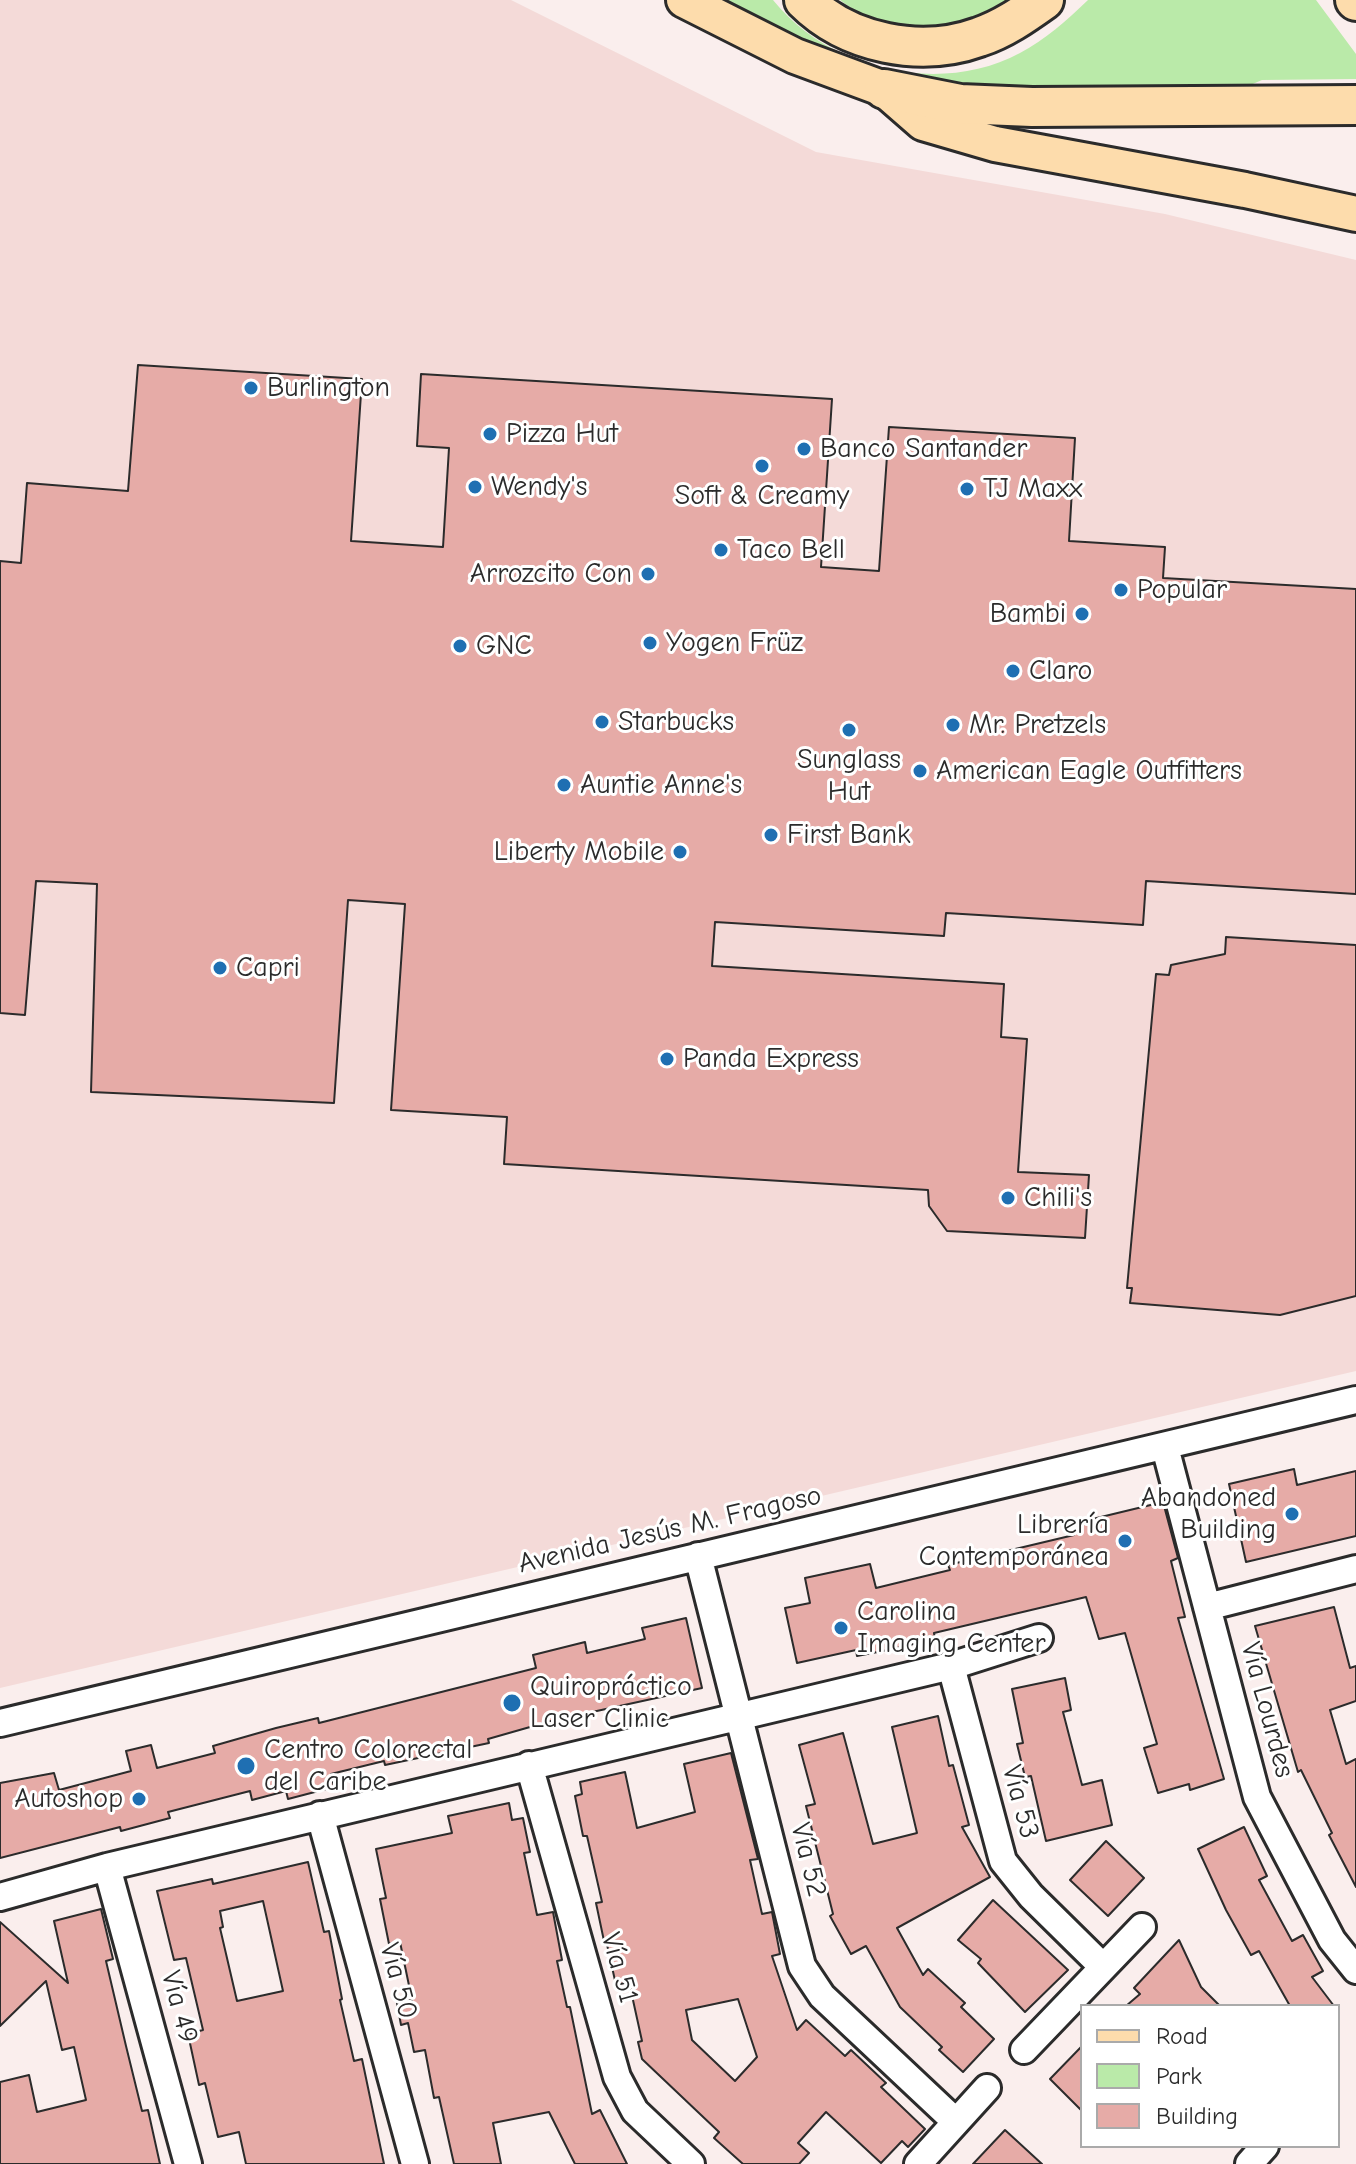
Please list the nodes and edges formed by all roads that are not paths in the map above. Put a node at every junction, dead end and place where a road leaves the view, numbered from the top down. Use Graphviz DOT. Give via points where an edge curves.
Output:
graph roads {
  1 [pos="684,0"];
  2 [pos="804,0"];
  3 [pos="1044,0"];
  4 [pos="884,89"];
  5 [pos="1356,105"];
  6 [pos="1356,214"];
  7 [pos="1356,1400"];
  8 [pos="1165,1447"];
  9 [pos="698,1556"];
  10 [pos="1356,1569"];
  11 [pos="1207,1607"];
  12 [pos="1039,1638"];
  13 [pos="951,1666"];
  14 [pos="739,1714"];
  15 [pos="0,1723"];
  16 [pos="529,1765"];
  17 [pos="320,1815"];
  18 [pos="107,1867"];
  19 [pos="0,1897"];
  20 [pos="1142,1927"];
  21 [pos="1102,1966"];
  22 [pos="1356,1970"];
  23 [pos="1024,2050"];
  24 [pos="987,2088"];
  25 [pos="956,2122"];
  26 [pos="1263,2148"];
  27 [pos="188,2164"];
  28 [pos="415,2164"];
  29 [pos="691,2164"];
  30 [pos="918,2164"];
  31 [pos="1249,2164"];
  1 -- 4 [label="main road" via="795,56"];
  2 -- 3 [label="highway" via="832,23 871,39 909,46 977,38"];
  4 -- 5 [label="highway" via="960,104 1032,107"];
  4 -- 6 [label="main road" via="923,123 995,144"];
  7 -- 8 [label="street, Avenida Jesús M. Fragoso"];
  8 -- 9 [label="street, Avenida Jesús M. Fragoso"];
  8 -- 11 [label="street, Vía Lourdes"];
  9 -- 14 [label="street, Vía 52"];
  9 -- 15 [label="street, Avenida Jesús M. Fragoso"];
  10 -- 11 [label="street"];
  11 -- 22 [label="street, Vía Lourdes" via="1257,1797 1332,1940"];
  12 -- 13 [label="street"];
  13 -- 14 [label="street"];
  13 -- 21 [label="street, Vía 53" via="1003,1861"];
  14 -- 16 [label="street"];
  14 -- 25 [label="street, Vía 52" via="802,1966 822,1996"];
  16 -- 17 [label="street"];
  16 -- 29 [label="street, Vía 51" via="617,2077 635,2111"];
  17 -- 18 [label="street"];
  17 -- 28 [label="street, Vía 50"];
  18 -- 19 [label="street"];
  18 -- 27 [label="street, Vía 49"];
  20 -- 21 [label="street"];
  21 -- 23 [label="street"];
  24 -- 25 [label="street"];
  25 -- 30 [label="street"];
  26 -- 31 [label="street"];
}
